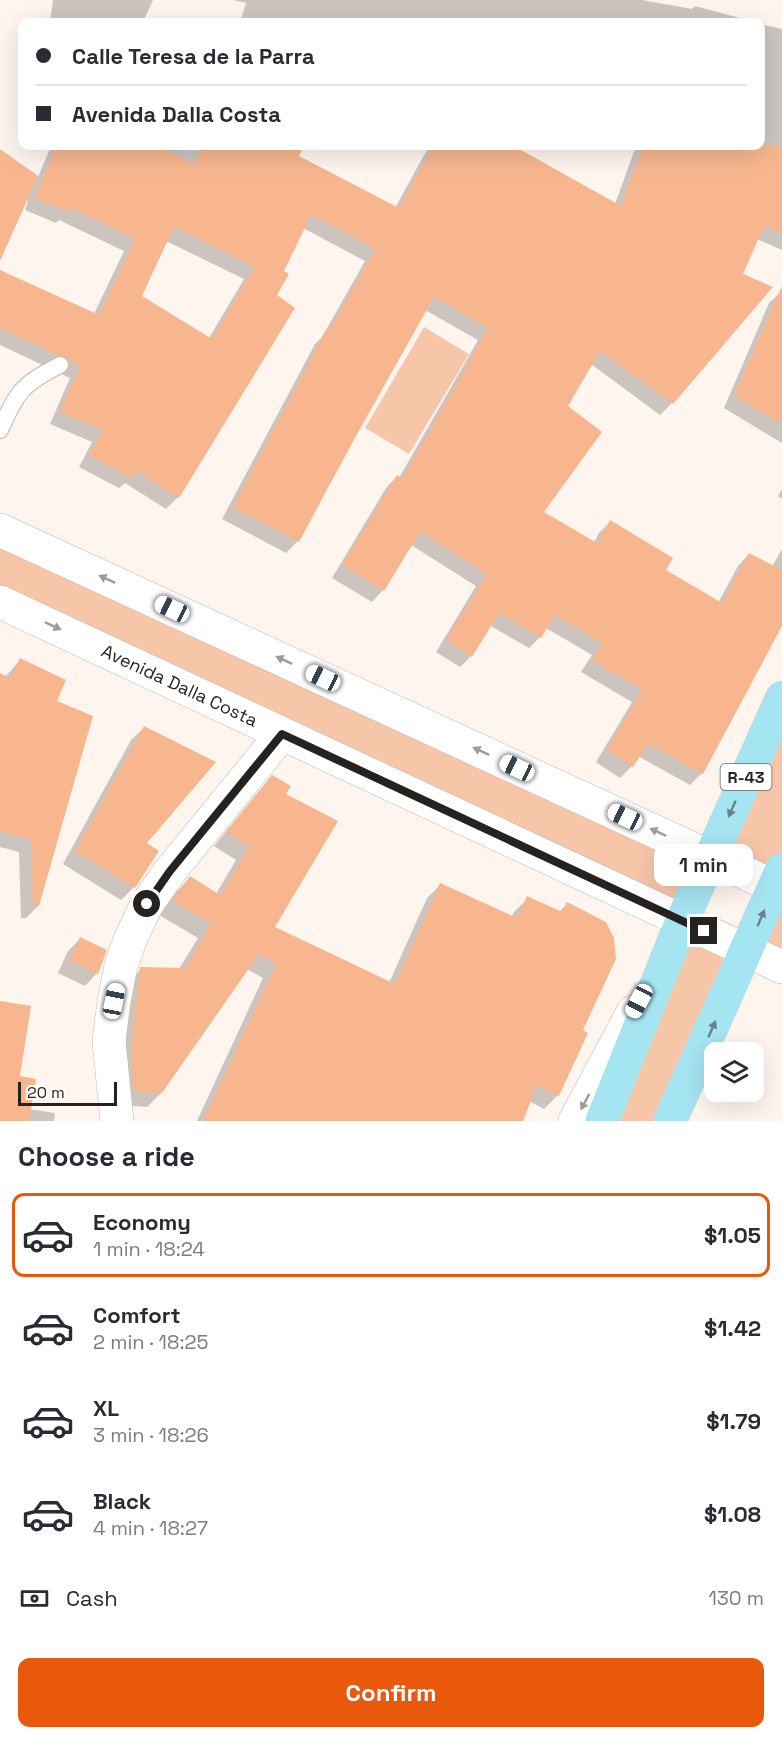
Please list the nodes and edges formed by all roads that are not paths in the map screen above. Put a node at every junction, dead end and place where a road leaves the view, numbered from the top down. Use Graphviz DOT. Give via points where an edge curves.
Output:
graph roads {
  1 [pos="60,365"];
  2 [pos="0,430"];
  3 [pos="0,530"];
  4 [pos="0,602"];
  5 [pos="782,698"];
  6 [pos="282,734"];
  7 [pos="711,857"];
  8 [pos="780,882"];
  9 [pos="682,921"];
  10 [pos="747,951"];
  11 [pos="782,967"];
  12 [pos="117,1121"];
  13 [pos="575,1121"];
  14 [pos="602,1121"];
  15 [pos="670,1121"];
  1 -- 2 [label="lane" via="22,388"];
  7 -- 3 [label="street, one-way"];
  4 -- 6 [label="street, Avenida Dalla Costa, one-way"];
  5 -- 7 [label="main road, R-43, one-way"];
  6 -- 9 [label="street, Avenida Dalla Costa"];
  6 -- 12 [label="street" via="170,871 147,904 130,940 118,978 109,1041"];
  7 -- 8 [label="street"];
  7 -- 9 [label="main road, R-43"];
  10 -- 8 [label="main road, one-way"];
  9 -- 10 [label="street, Avenida Dalla Costa"];
  9 -- 13 [label="street, R-43, one-way"];
  9 -- 14 [label="main road, R-43"];
  10 -- 11 [label="street, Avenida Dalla Costa"];
  15 -- 10 [label="main road, one-way"];
}
